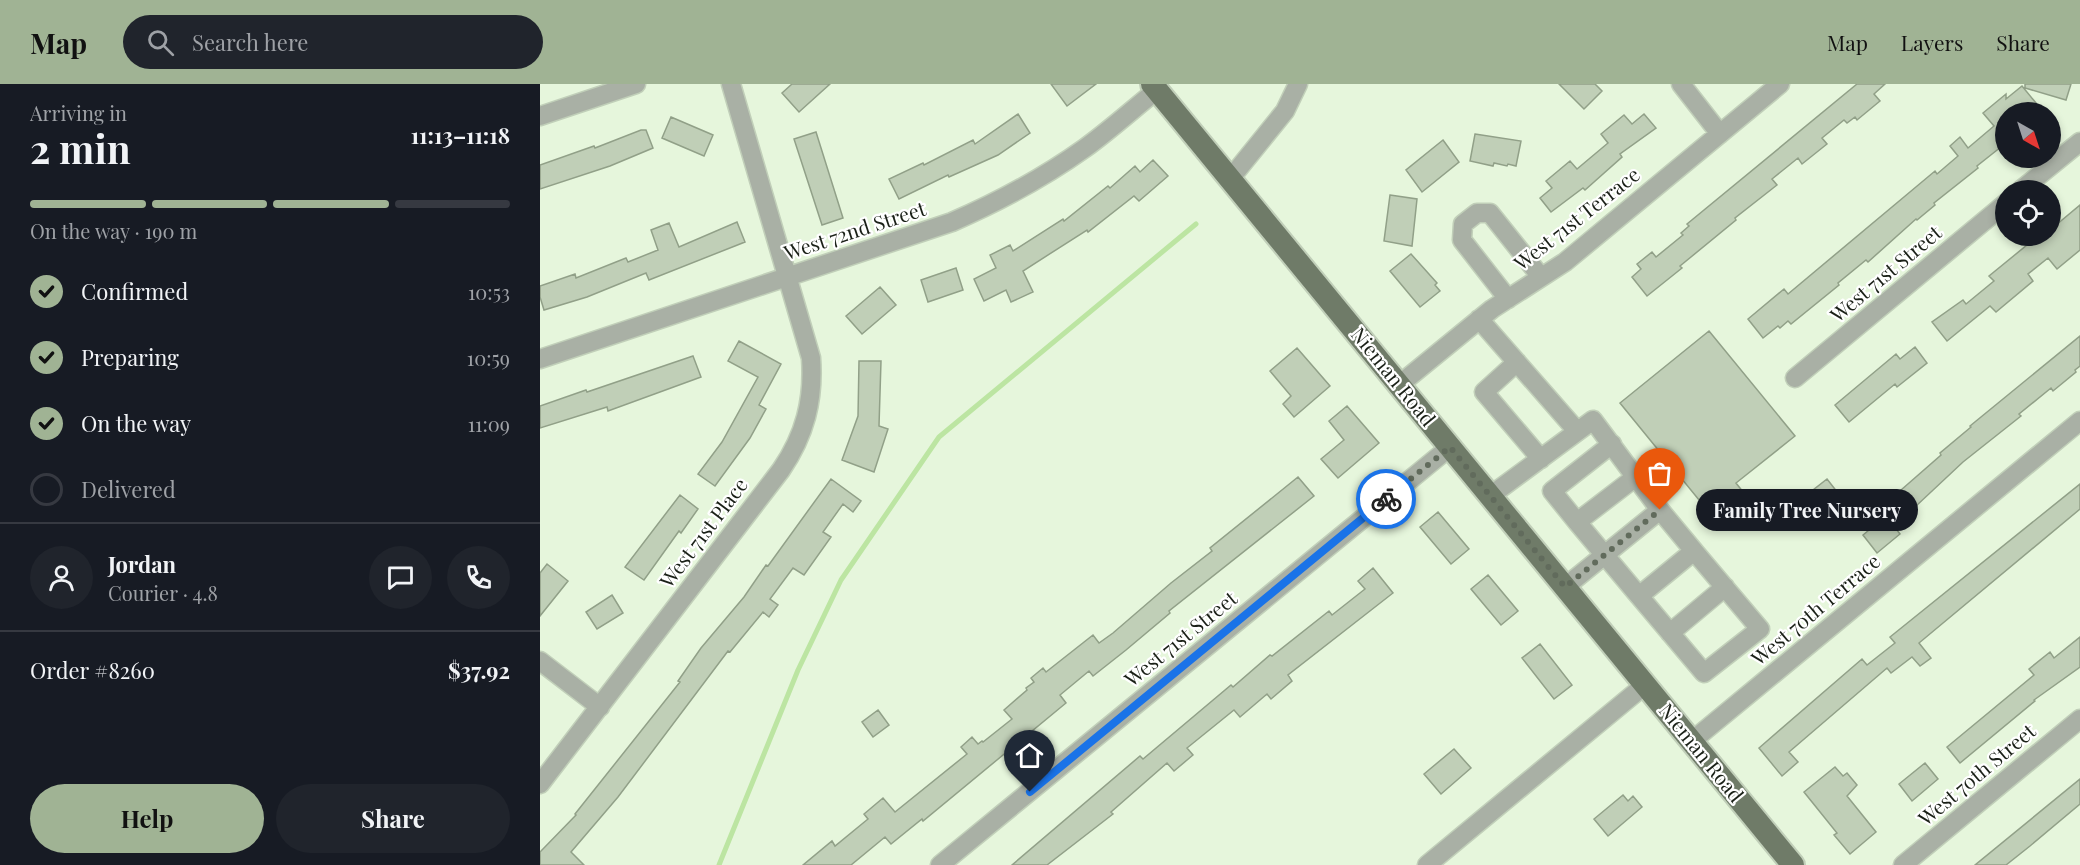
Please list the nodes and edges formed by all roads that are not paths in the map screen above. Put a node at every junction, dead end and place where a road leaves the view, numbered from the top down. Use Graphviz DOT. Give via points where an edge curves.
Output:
graph roads {
  1 [pos="636,84"];
  2 [pos="731,84"];
  3 [pos="1298,84"];
  4 [pos="1681,84"];
  5 [pos="1780,84"];
  6 [pos="1155,87"];
  7 [pos="540,116"];
  8 [pos="1720,134"];
  9 [pos="2080,142"];
  10 [pos="1230,179"];
  11 [pos="2033,180"];
  12 [pos="1995,213"];
  13 [pos="788,277"];
  14 [pos="1541,277"];
  15 [pos="1508,299"];
  16 [pos="1479,319"];
  17 [pos="540,359"];
  18 [pos="1517,362"];
  19 [pos="1795,378"];
  20 [pos="1399,385"];
  21 [pos="2080,421"];
  22 [pos="1577,432"];
  23 [pos="1612,444"];
  24 [pos="1450,447"];
  25 [pos="1541,459"];
  26 [pos="1637,476"];
  27 [pos="1490,496"];
  28 [pos="1660,510"];
  29 [pos="1577,522"];
  30 [pos="1694,551"];
  31 [pos="1604,555"];
  32 [pos="1565,587"];
  33 [pos="1725,587"];
  34 [pos="1639,596"];
  35 [pos="1670,633"];
  36 [pos="540,661"];
  37 [pos="1646,684"];
  38 [pos="600,706"];
  39 [pos="2080,719"];
  40 [pos="1692,741"];
  41 [pos="540,784"];
  42 [pos="940,865"];
  43 [pos="1427,865"];
  44 [pos="1793,865"];
  45 [pos="1903,865"];
  1 -- 7 [label="street"];
  2 -- 13 [label="street, West 71st Place"];
  3 -- 10 [label="street" via="1285,111"];
  4 -- 8 [label="street"];
  5 -- 8 [label="street, West 71st Terrace"];
  6 -- 10 [label="main road, Nieman Road"];
  6 -- 13 [label="street, West 72nd Street" via="1085,148 990,205 925,232"];
  8 -- 14 [label="street, West 71st Terrace" via="1565,262"];
  9 -- 11 [label="street"];
  10 -- 20 [label="main road, Nieman Road"];
  12 -- 19 [label="street, West 71st Street"];
  13 -- 17 [label="street, West 72nd Street"];
  13 -- 38 [label="street, West 71st Place" via="812,368 811,398 801,437 781,470"];
  14 -- 15 [label="street, West 71st Terrace"];
  14 -- 15 [label="street" via="1490,213 1477,213 1463,224 1462,240"];
  15 -- 16 [label="street, West 71st Terrace"];
  16 -- 18 [label="street"];
  16 -- 20 [label="street, West 71st Terrace"];
  18 -- 22 [label="street"];
  18 -- 25 [label="street" via="1484,392"];
  20 -- 24 [label="main road, Nieman Road"];
  21 -- 40 [label="street, West 70th Terrace"];
  22 -- 23 [label="street" via="1593,420"];
  22 -- 25 [label="street"];
  23 -- 26 [label="street"];
  23 -- 29 [label="street" via="1552,491"];
  24 -- 27 [label="main road, Nieman Road"];
  24 -- 42 [label="street, West 71st Street"];
  25 -- 27 [label="street"];
  26 -- 28 [label="street"];
  26 -- 29 [label="street"];
  27 -- 32 [label="main road, Nieman Road"];
  28 -- 30 [label="street"];
  28 -- 31 [label="street"];
  29 -- 31 [label="street"];
  30 -- 33 [label="street"];
  30 -- 34 [label="street"];
  31 -- 32 [label="street"];
  31 -- 34 [label="street"];
  32 -- 37 [label="main road, Nieman Road"];
  33 -- 35 [label="street"];
  33 -- 35 [label="street" via="1760,628 1704,673"];
  34 -- 35 [label="street"];
  36 -- 38 [label="street"];
  37 -- 40 [label="main road, Nieman Road"];
  37 -- 43 [label="street"];
  38 -- 41 [label="street, West 71st Place"];
  39 -- 45 [label="street, West 70th Street"];
  40 -- 44 [label="main road, Nieman Road"];
}
